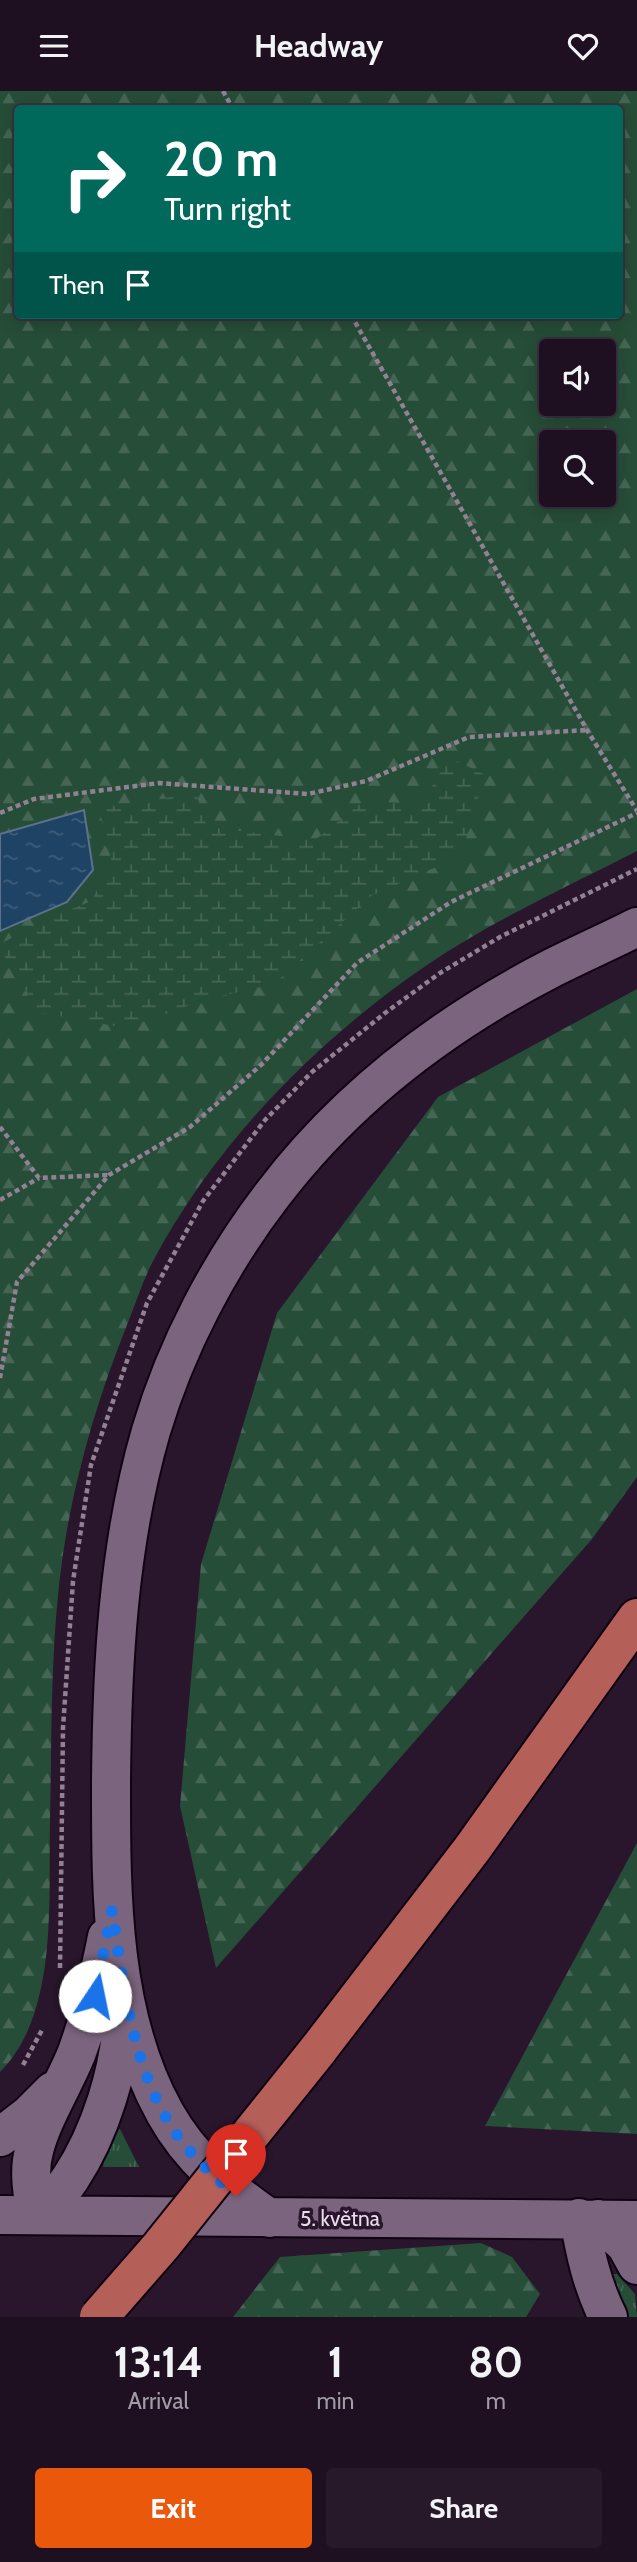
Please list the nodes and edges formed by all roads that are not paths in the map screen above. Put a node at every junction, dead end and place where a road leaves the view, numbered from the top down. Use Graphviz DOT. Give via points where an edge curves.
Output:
graph roads {
  1 [pos="637,927"];
  2 [pos="637,1618"];
  3 [pos="112,1910"];
  4 [pos="124,1989"];
  5 [pos="64,2080"];
  6 [pos="0,2137"];
  7 [pos="18,2215"];
  8 [pos="269,2218"];
  9 [pos="589,2219"];
  10 [pos="637,2220"];
  11 [pos="637,2265"];
  12 [pos="99,2317"];
  13 [pos="607,2317"];
  1 -- 3 [label="street" via="508,993 384,1077 272,1195 205,1301 152,1429 127,1542 112,1719"];
  2 -- 12 [label="main road, bridge" via="472,1849 318,2050"];
  3 -- 4 [label="street"];
  3 -- 5 [label="street" via="95,1996"];
  4 -- 7 [label="street" via="117,2057 93,2135 69,2182"];
  4 -- 8 [label="street" via="151,2084 183,2142 236,2196"];
  5 -- 6 [label="street"];
  5 -- 7 [label="street" via="34,2151 32,2183"];
  7 -- 8 [label="street, 5. května"];
  8 -- 9 [label="street, 5. května"];
  9 -- 10 [label="street, 5. května"];
  9 -- 11 [label="street" via="626,2245"];
  9 -- 13 [label="street" via="586,2258"];
}
